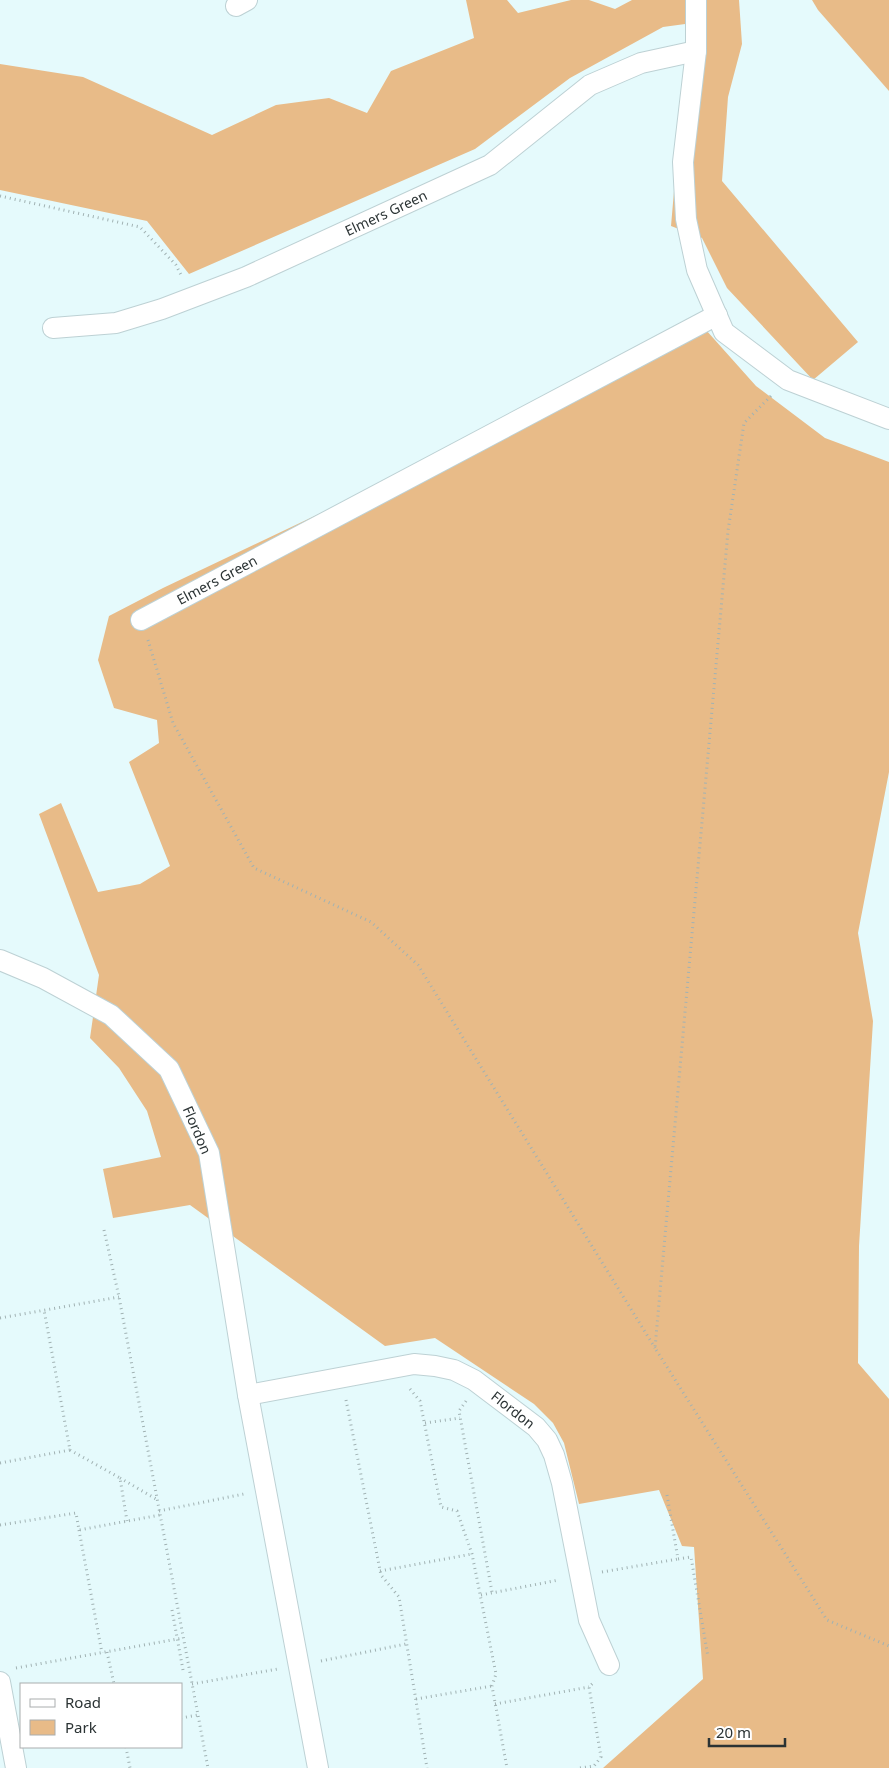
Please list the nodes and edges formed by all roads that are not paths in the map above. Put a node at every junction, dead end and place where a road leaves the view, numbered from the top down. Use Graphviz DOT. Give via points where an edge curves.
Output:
graph roads {
  1 [pos="696,0"];
  2 [pos="696,51"];
  3 [pos="717,315"];
  4 [pos="53,328"];
  5 [pos="889,419"];
  6 [pos="141,620"];
  7 [pos="0,960"];
  8 [pos="248,1395"];
  9 [pos="609,1665"];
  10 [pos="5,1676"];
  11 [pos="16,1768"];
  12 [pos="318,1768"];
  1 -- 2 [label="street"];
  2 -- 3 [label="street" via="683,162 686,219 697,270"];
  2 -- 4 [label="street, Elmers Green" via="641,63 590,85 490,165 246,276 116,323"];
  3 -- 5 [label="street" via="724,332 788,380"];
  3 -- 6 [label="street, Elmers Green"];
  7 -- 8 [label="street, Flordon" via="43,978 112,1015 170,1069 209,1153"];
  8 -- 9 [label="street, Flordon" via="414,1364 454,1370 479,1384 536,1427 554,1455 589,1620"];
  8 -- 12 [label="street, Flordon"];
  10 -- 11 [label="street"];
}
